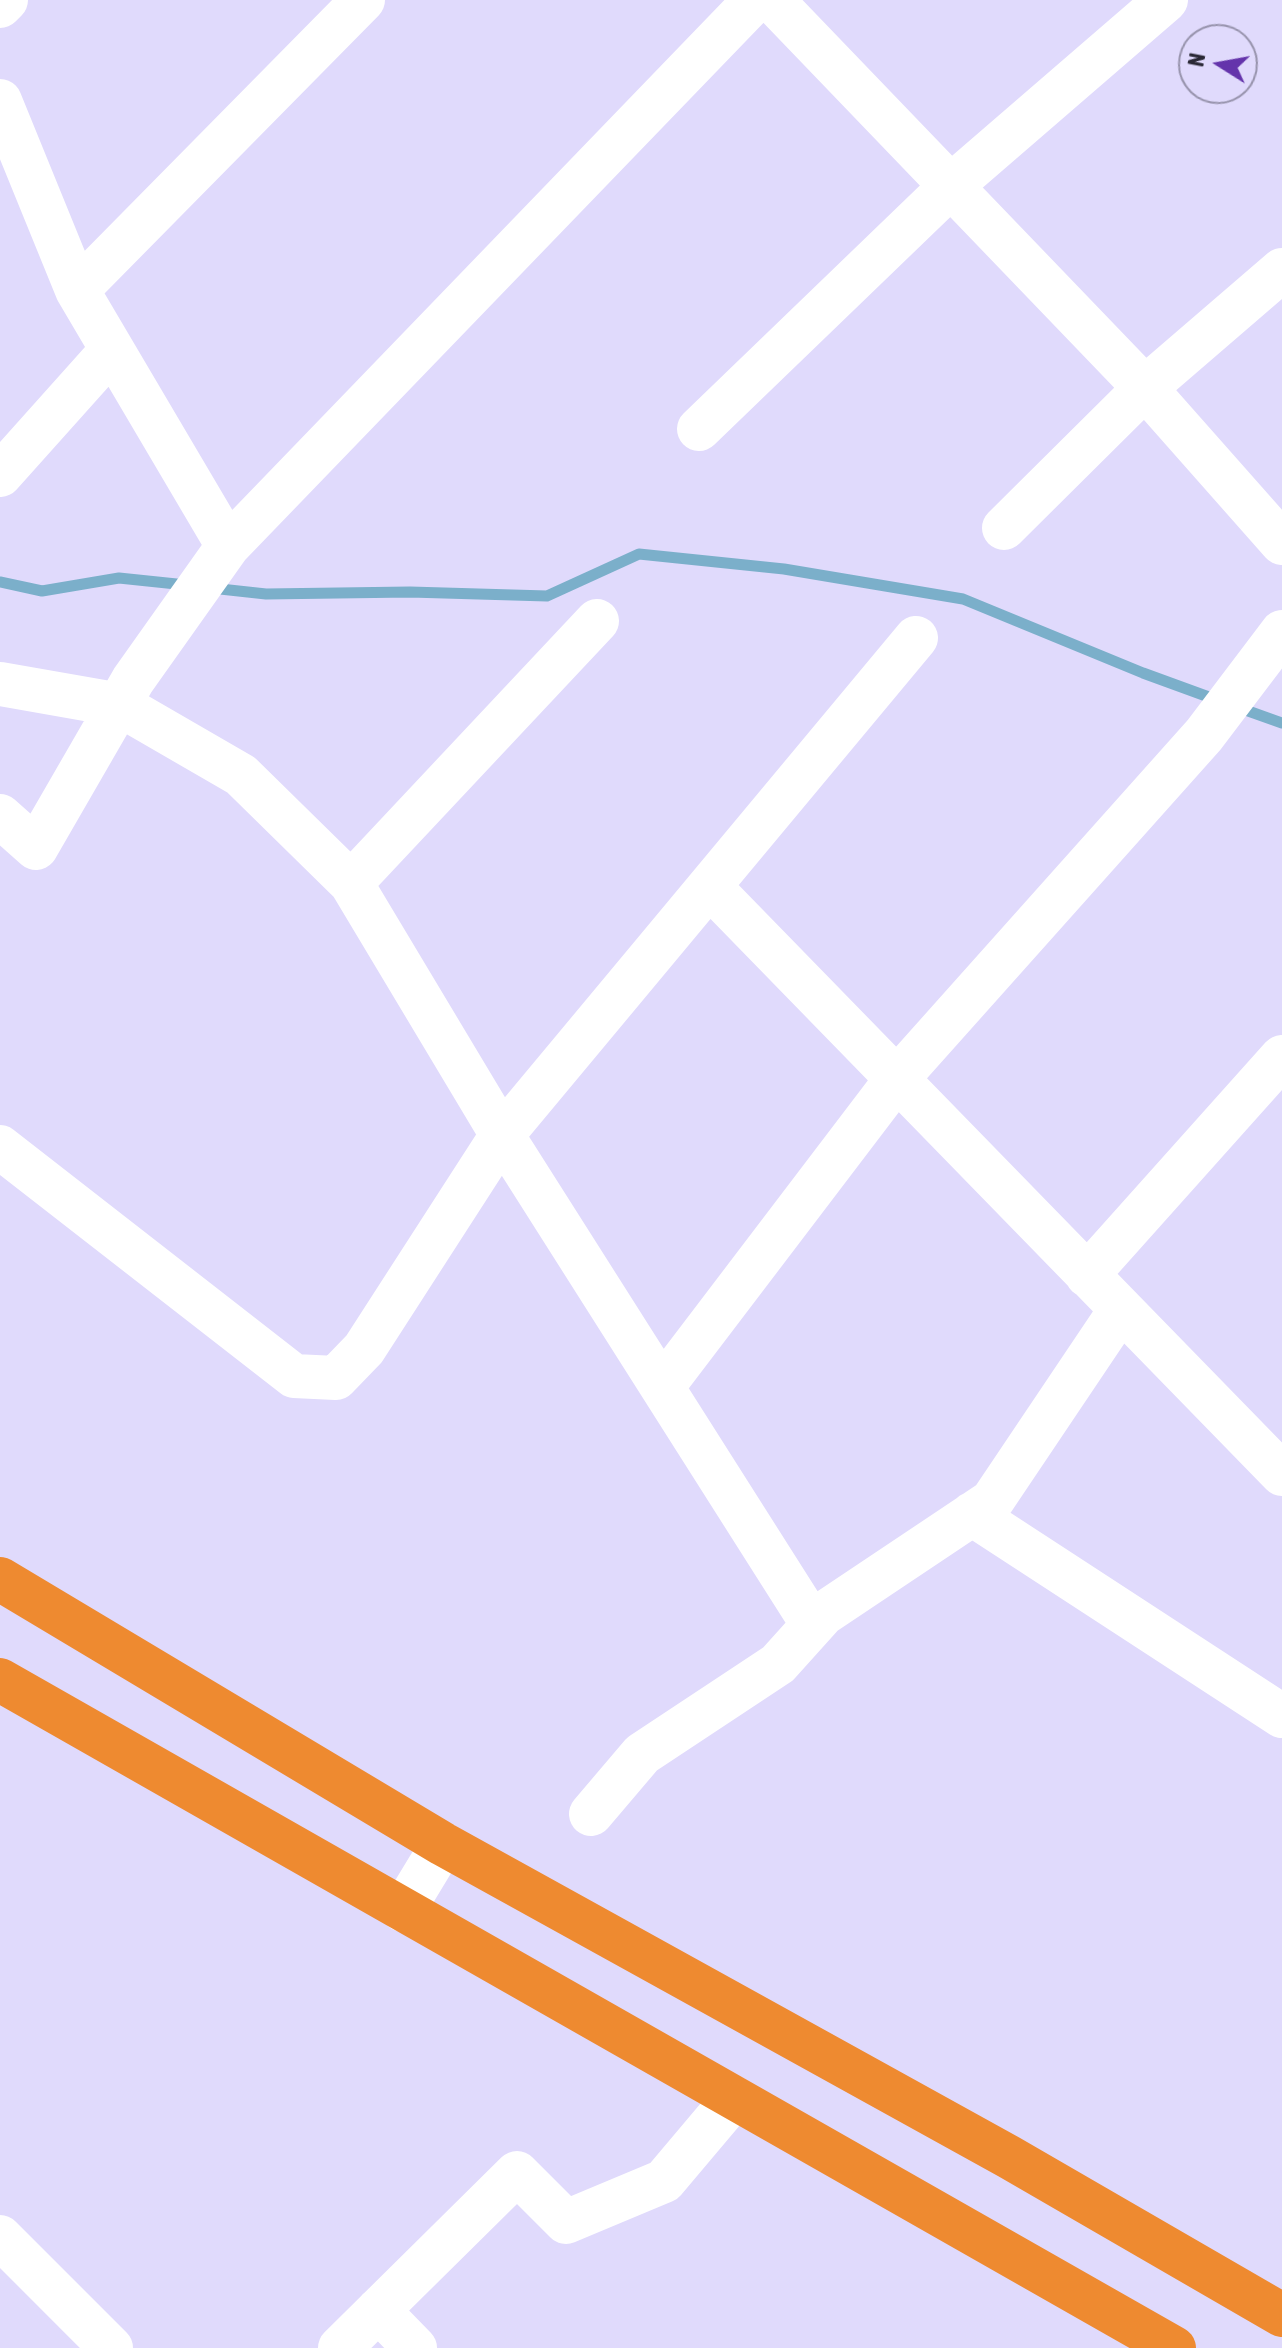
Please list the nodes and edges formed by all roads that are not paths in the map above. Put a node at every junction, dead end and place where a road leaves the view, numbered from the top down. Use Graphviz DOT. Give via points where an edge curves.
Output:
graph roads {
  1 [pos="6,0"];
  2 [pos="363,0"];
  3 [pos="755,0"];
  4 [pos="772,0"];
  5 [pos="1166,0"];
  6 [pos="0,6"];
  7 [pos="0,101"];
  8 [pos="952,185"];
  9 [pos="1282,270"];
  10 [pos="77,290"];
  11 [pos="111,351"];
  12 [pos="1145,388"];
  13 [pos="699,429"];
  14 [pos="0,475"];
  15 [pos="1004,528"];
  16 [pos="1282,543"];
  17 [pos="228,546"];
  18 [pos="597,621"];
  19 [pos="916,638"];
  20 [pos="1270,649"];
  21 [pos="0,684"];
  22 [pos="127,693"];
  23 [pos="0,816"];
  24 [pos="351,883"];
  25 [pos="710,887"];
  26 [pos="1282,1057"];
  27 [pos="895,1081"];
  28 [pos="502,1135"];
  29 [pos="0,1147"];
  30 [pos="1087,1275"];
  31 [pos="1121,1309"];
  32 [pos="663,1386"];
  33 [pos="1282,1474"];
  34 [pos="972,1514"];
  35 [pos="0,1579"];
  36 [pos="813,1625"];
  37 [pos="0,1680"];
  38 [pos="1282,1716"];
  39 [pos="591,1814"];
  40 [pos="443,1844"];
  41 [pos="403,1910"];
  42 [pos="734,2098"];
  43 [pos="0,2237"];
  44 [pos="378,2310"];
  45 [pos="1282,2315"];
  46 [pos="111,2348"];
  47 [pos="340,2348"];
  48 [pos="415,2348"];
  49 [pos="1174,2348"];
  1 -- 6 [label="street"];
  2 -- 10 [label="street"];
  3 -- 17 [label="street"];
  4 -- 8 [label="street"];
  5 -- 8 [label="street"];
  7 -- 10 [label="street"];
  8 -- 12 [label="street"];
  8 -- 13 [label="street"];
  9 -- 12 [label="street"];
  10 -- 11 [label="street"];
  11 -- 14 [label="street"];
  11 -- 17 [label="street"];
  12 -- 15 [label="street"];
  12 -- 16 [label="street"];
  17 -- 22 [label="street"];
  18 -- 24 [label="street"];
  19 -- 25 [label="street"];
  20 -- 27 [label="street" via="1204,735"];
  21 -- 22 [label="street"];
  22 -- 23 [label="street" via="36,848"];
  22 -- 24 [label="street" via="241,775"];
  24 -- 28 [label="street"];
  25 -- 27 [label="street"];
  25 -- 28 [label="street"];
  26 -- 30 [label="street"];
  27 -- 30 [label="street"];
  27 -- 32 [label="street"];
  28 -- 29 [label="street" via="364,1349 336,1378 294,1376"];
  28 -- 32 [label="street"];
  30 -- 31 [label="street"];
  31 -- 33 [label="street"];
  31 -- 34 [label="street" via="992,1501"];
  32 -- 36 [label="street"];
  34 -- 36 [label="street"];
  34 -- 38 [label="street"];
  35 -- 40 [label="highway"];
  36 -- 39 [label="street" via="778,1664 642,1754"];
  37 -- 41 [label="highway"];
  40 -- 41 [label="street"];
  40 -- 45 [label="highway" via="1009,2157"];
  41 -- 42 [label="highway"];
  42 -- 44 [label="street" via="664,2181 566,2222 517,2173"];
  42 -- 49 [label="highway"];
  43 -- 46 [label="street"];
  44 -- 47 [label="street"];
  44 -- 48 [label="street"];
}
